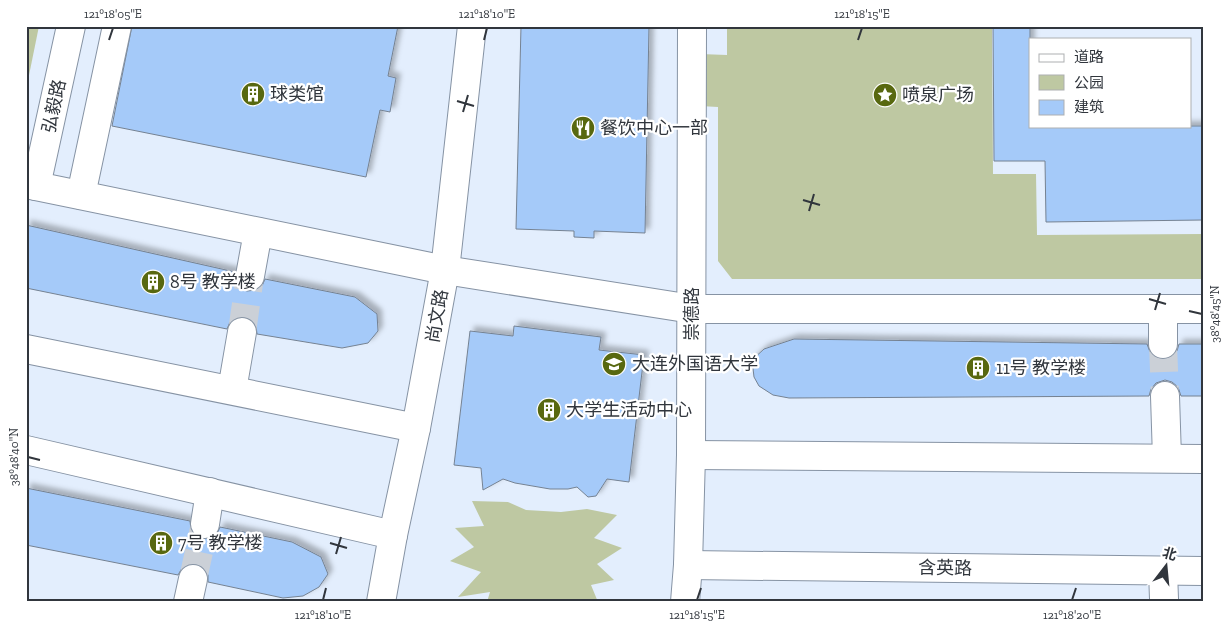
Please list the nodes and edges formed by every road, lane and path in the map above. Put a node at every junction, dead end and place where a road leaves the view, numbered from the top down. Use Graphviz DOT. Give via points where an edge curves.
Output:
graph roads {
  1 [pos="71,26"];
  2 [pos="117,26"];
  3 [pos="472,26"];
  4 [pos="692,26"];
  5 [pos="31,185"];
  6 [pos="81,195"];
  7 [pos="258,232"];
  8 [pos="445,270"];
  9 [pos="250,276"];
  10 [pos="1203,308"];
  11 [pos="692,309"];
  12 [pos="1163,309"];
  13 [pos="242,332"];
  14 [pos="1164,344"];
  15 [pos="26,349"];
  16 [pos="232,390"];
  17 [pos="1165,396"];
  18 [pos="416,428"];
  19 [pos="26,450"];
  20 [pos="691,455"];
  21 [pos="1167,458"];
  22 [pos="1203,459"];
  23 [pos="210,492"];
  24 [pos="205,524"];
  25 [pos="393,535"];
  26 [pos="688,564"];
  27 [pos="1163,571"];
  28 [pos="1203,571"];
  29 [pos="1164,599"];
  30 [pos="381,602"];
  31 [pos="685,602"];
  1 -- 5 [label="street, 弘毅路"];
  2 -- 6 [label="street"];
  3 -- 8 [label="street, 尚文路"];
  4 -- 11 [label="street, 崇德路"];
  5 -- 6 [label="street"];
  6 -- 7 [label="street"];
  7 -- 8 [label="street"];
  7 -- 9 [label="street"];
  8 -- 11 [label="street"];
  8 -- 18 [label="street, 尚文路"];
  10 -- 12 [label="street"];
  11 -- 12 [label="street"];
  11 -- 20 [label="street, 崇德路"];
  12 -- 14 [label="street"];
  13 -- 16 [label="street"];
  15 -- 16 [label="street"];
  16 -- 18 [label="street"];
  17 -- 21 [label="street"];
  18 -- 25 [label="street, 尚文路"];
  19 -- 23 [label="street"];
  20 -- 21 [label="street"];
  20 -- 26 [label="street, 崇德路"];
  21 -- 22 [label="street"];
  23 -- 24 [label="street"];
  23 -- 25 [label="street"];
  25 -- 30 [label="street, 尚文路"];
  26 -- 27 [label="street, 含英路"];
  26 -- 31 [label="street, 崇德路"];
  27 -- 28 [label="street, 含英路"];
  27 -- 29 [label="street"];
}
